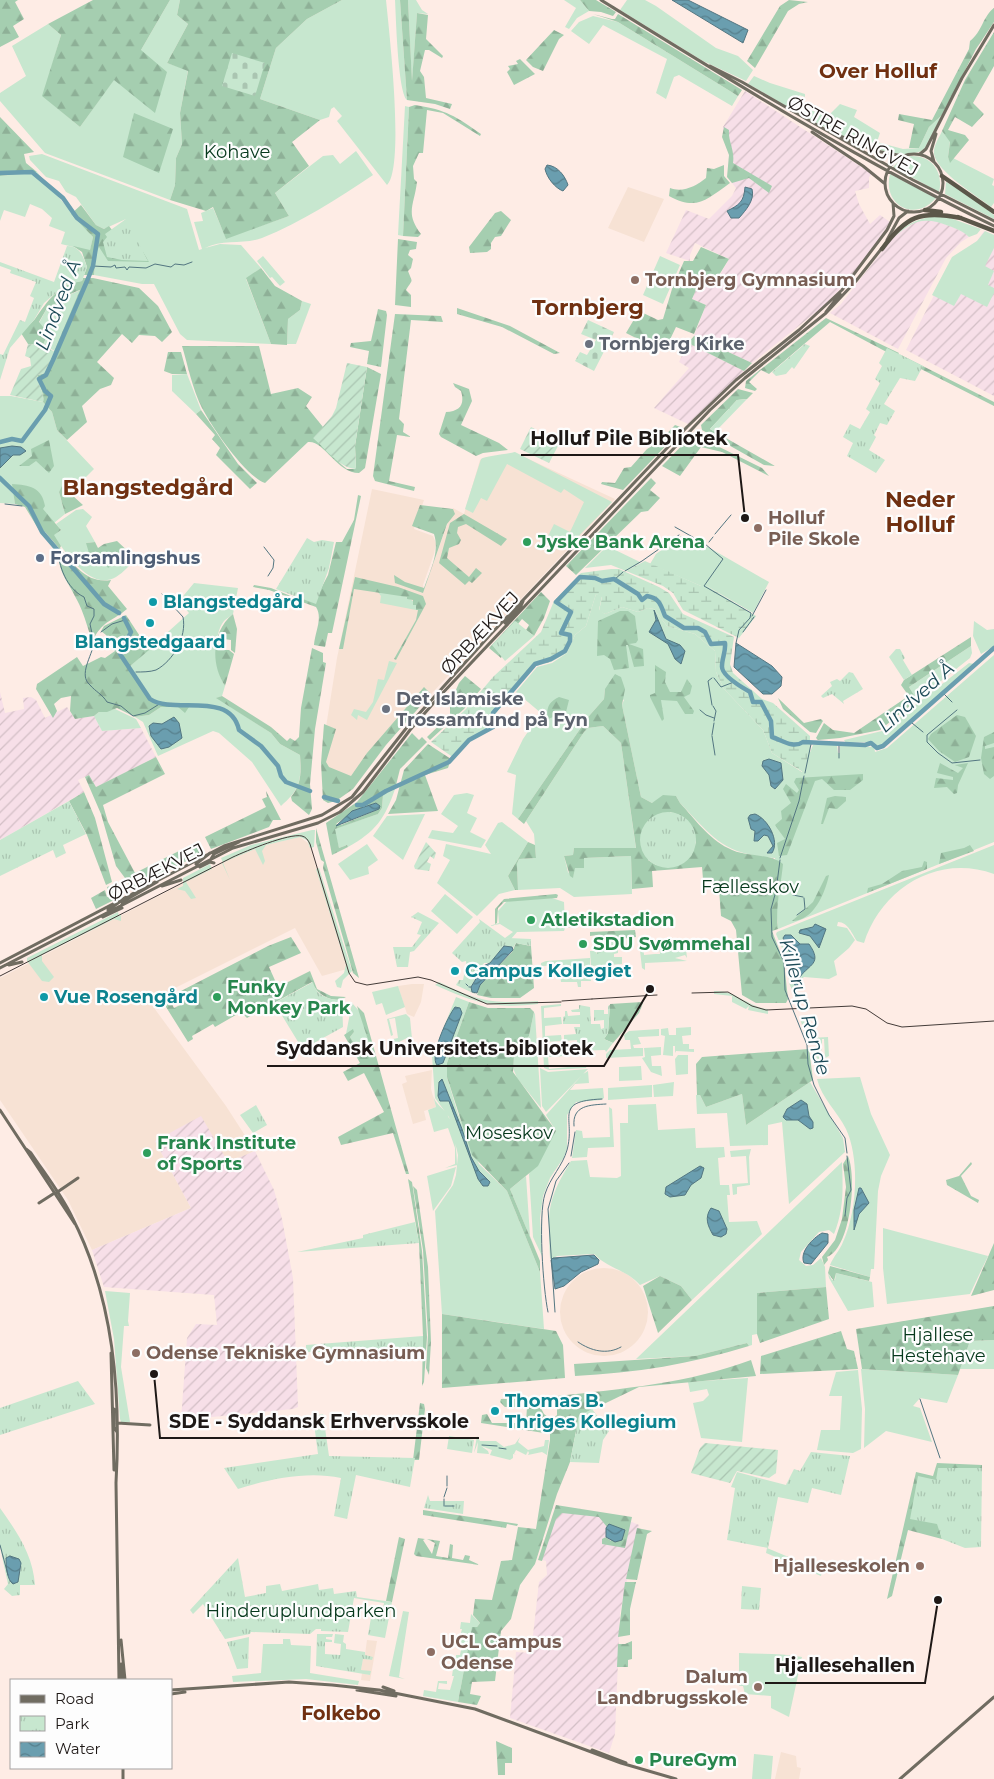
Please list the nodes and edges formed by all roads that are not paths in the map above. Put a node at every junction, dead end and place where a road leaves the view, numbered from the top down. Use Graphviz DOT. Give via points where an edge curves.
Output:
graph roads {
  1 [pos="601,0"];
  2 [pos="994,25"];
  3 [pos="703,63"];
  4 [pos="793,119"];
  5 [pos="806,119"];
  6 [pos="942,120"];
  7 [pos="920,154"];
  8 [pos="903,156"];
  9 [pos="934,162"];
  10 [pos="942,176"];
  11 [pos="885,184"];
  12 [pos="893,203"];
  13 [pos="925,210"];
  14 [pos="908,211"];
  15 [pos="994,212"];
  16 [pos="961,218"];
  17 [pos="994,221"];
  18 [pos="994,226"];
  19 [pos="994,231"];
  20 [pos="882,249"];
  21 [pos="842,290"];
  22 [pos="824,307"];
  23 [pos="826,313"];
  24 [pos="807,328"];
  25 [pos="524,598"];
  26 [pos="488,644"];
  27 [pos="244,839"];
  28 [pos="210,853"];
  29 [pos="212,858"];
  30 [pos="214,863"];
  31 [pos="190,870"];
  32 [pos="159,880"];
  33 [pos="181,880"];
  34 [pos="159,886"];
  35 [pos="121,900"];
  36 [pos="122,907"];
  37 [pos="95,919"];
  38 [pos="50,937"];
  39 [pos="19,958"];
  40 [pos="22,962"];
  41 [pos="0,966"];
  42 [pos="0,1110"];
  43 [pos="26,1149"];
  44 [pos="78,1178"];
  45 [pos="55,1193"];
  46 [pos="38,1203"];
  47 [pos="75,1224"];
  48 [pos="110,1340"];
  49 [pos="112,1393"];
  50 [pos="117,1423"];
  51 [pos="150,1425"];
  52 [pos="112,1430"];
  53 [pos="117,1432"];
  54 [pos="117,1453"];
  55 [pos="116,1483"];
  56 [pos="120,1627"];
  57 [pos="122,1679"];
  58 [pos="122,1679"];
  59 [pos="383,1687"];
  60 [pos="172,1692"];
  61 [pos="994,1697"];
  62 [pos="416,1698"];
  63 [pos="676,1779"];
  64 [pos="900,1779"];
  1 -- 3 [label="main road, ØSTRE RINGVEJ"];
  2 -- 6 [label="main road"];
  3 -- 4 [label="main road, ØSTRE RINGVEJ"];
  3 -- 5 [label="main road, ØSTRE RINGVEJ"];
  4 -- 11 [label="main road"];
  4 -- 18 [label="main road, ØSTRE RINGVEJ"];
  5 -- 8 [label="main road" via="862,146"];
  5 -- 17 [label="main road, ØSTRE RINGVEJ"];
  6 -- 7 [label="main road"];
  6 -- 9 [label="main road" via="932,146"];
  7 -- 8 [label="main road"];
  7 -- 9 [label="main road"];
  8 -- 11 [label="main road" via="894,162"];
  9 -- 10 [label="main road"];
  10 -- 13 [label="main road" via="943,187 934,204"];
  10 -- 15 [label="highway"];
  11 -- 12 [label="main road"];
  12 -- 14 [label="main road"];
  12 -- 21 [label="main road, ØRBÆKVEJ" via="894,216 887,230"];
  13 -- 14 [label="main road"];
  13 -- 16 [label="highway"];
  14 -- 20 [label="main road, ØRBÆKVEJ" via="899,218"];
  16 -- 19 [label="highway"];
  16 -- 20 [label="highway" via="933,214 916,217 899,228"];
  20 -- 23 [label="main road, ØRBÆKVEJ"];
  21 -- 22 [label="main road, ØRBÆKVEJ"];
  21 -- 23 [label="main road"];
  22 -- 24 [label="main road" via="824,311"];
  22 -- 25 [label="main road, ØRBÆKVEJ" via="710,405"];
  23 -- 24 [label="main road, ØRBÆKVEJ"];
  24 -- 26 [label="main road, ØRBÆKVEJ" via="710,410"];
  25 -- 26 [label="main road" via="521,606"];
  25 -- 27 [label="main road, ØRBÆKVEJ" via="408,726 352,797 322,815"];
  26 -- 29 [label="main road, ØRBÆKVEJ" via="410,730 363,792 347,807 318,823 246,843"];
  27 -- 28 [label="main road, ØRBÆKVEJ"];
  27 -- 29 [label="main road"];
  28 -- 31 [label="main road" via="208,858"];
  28 -- 32 [label="main road, ØRBÆKVEJ"];
  29 -- 31 [label="main road, ØRBÆKVEJ"];
  30 -- 31 [label="main road"];
  31 -- 34 [label="main road, ØRBÆKVEJ"];
  32 -- 35 [label="main road, ØRBÆKVEJ"];
  32 -- 36 [label="main road" via="124,901"];
  33 -- 34 [label="main road"];
  34 -- 36 [label="main road, ØRBÆKVEJ"];
  35 -- 37 [label="main road"];
  35 -- 38 [label="main road, ØRBÆKVEJ"];
  36 -- 37 [label="main road"];
  37 -- 39 [label="main road, ØRBÆKVEJ"];
  38 -- 39 [label="main road"];
  38 -- 41 [label="main road, ØRBÆKVEJ"];
  39 -- 41 [label="main road, ØRBÆKVEJ"];
  40 -- 41 [label="main road"];
  42 -- 43 [label="main road"];
  43 -- 45 [label="main road"];
  43 -- 45 [label="main road"];
  44 -- 45 [label="main road"];
  45 -- 46 [label="main road"];
  45 -- 47 [label="main road"];
  45 -- 47 [label="main road"];
  47 -- 48 [label="main road" via="96,1274"];
  48 -- 49 [label="main road"];
  48 -- 50 [label="main road" via="115,1369"];
  49 -- 52 [label="main road"];
  49 -- 53 [label="main road"];
  50 -- 51 [label="main road"];
  50 -- 53 [label="main road"];
  52 -- 54 [label="main road"];
  52 -- 55 [label="main road"];
  53 -- 54 [label="main road"];
  54 -- 55 [label="main road"];
  55 -- 56 [label="main road"];
  56 -- 57 [label="main road"];
  56 -- 58 [label="main road"];
  59 -- 62 [label="main road"];
  60 -- 62 [label="main road" via="288,1682 379,1690"];
  61 -- 64 [label="main road"];
  62 -- 63 [label="main road" via="471,1708"];
}
